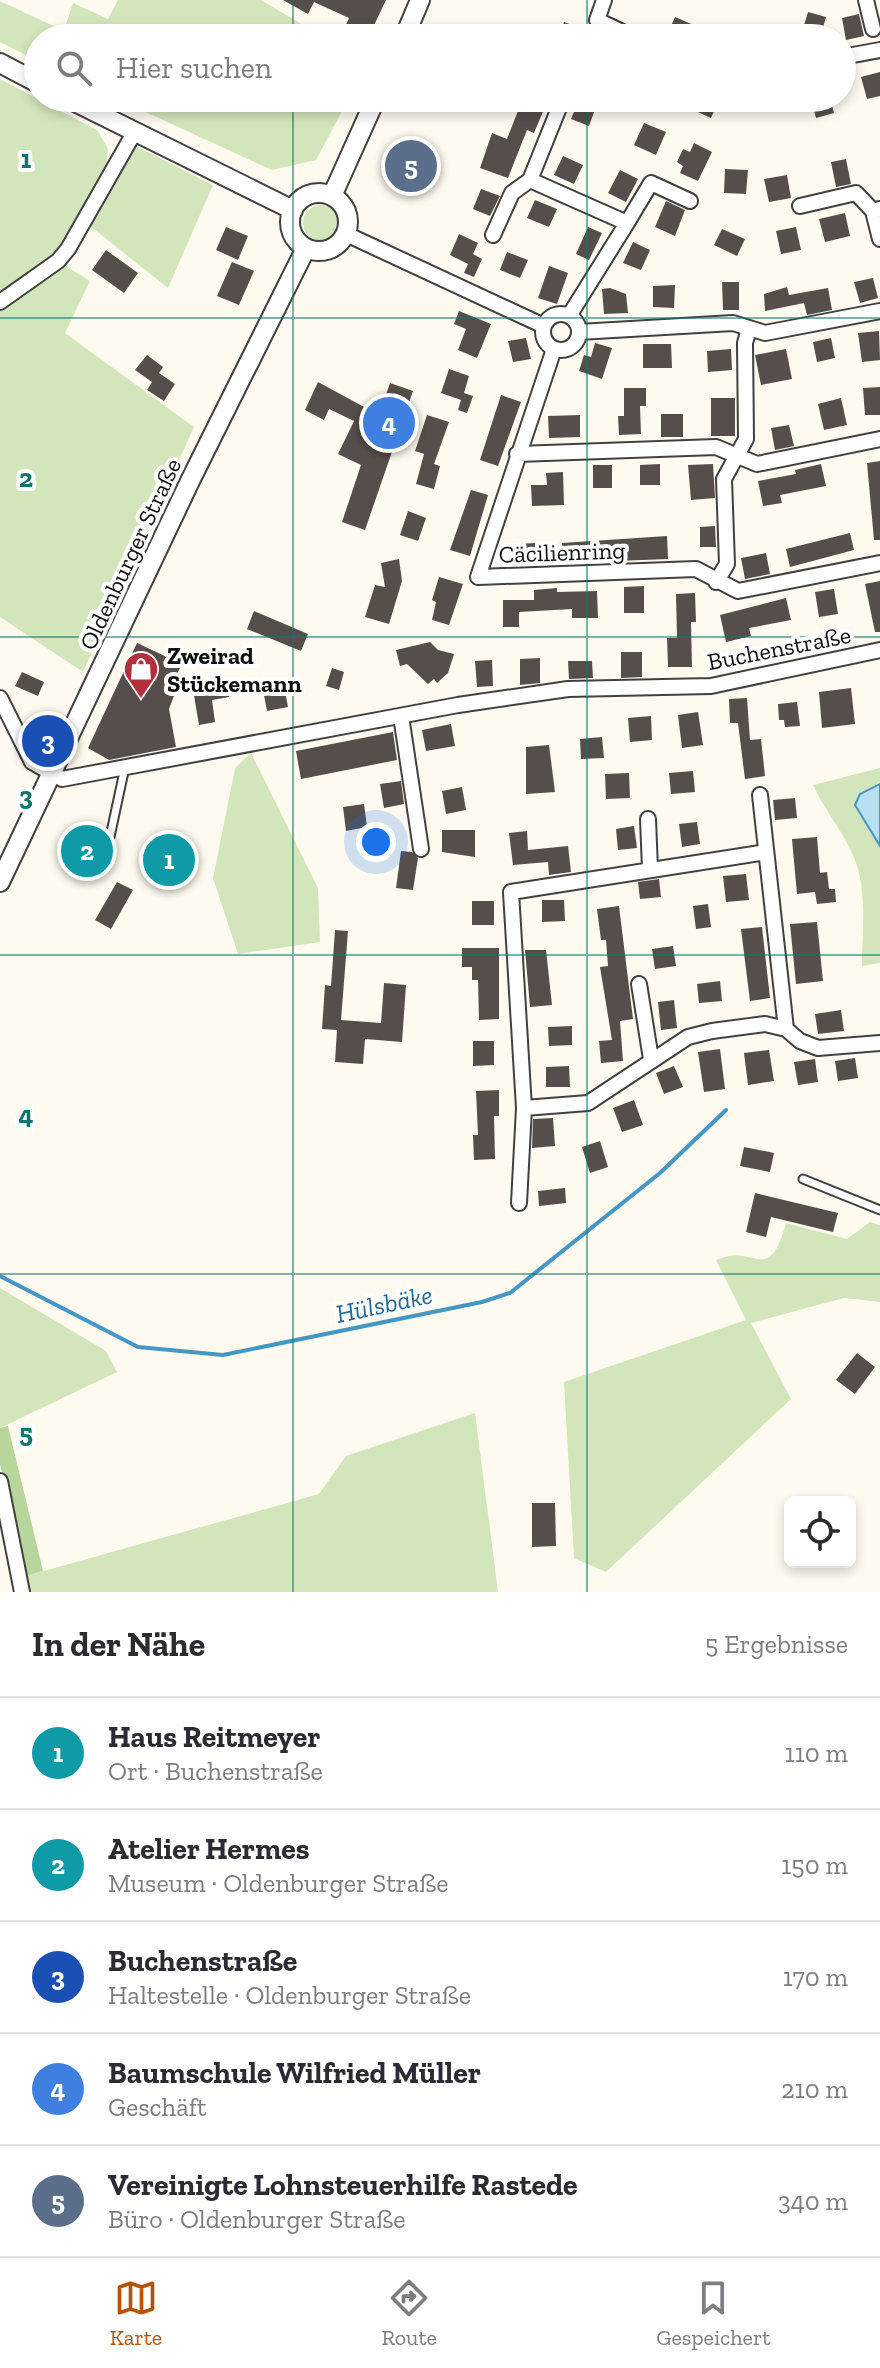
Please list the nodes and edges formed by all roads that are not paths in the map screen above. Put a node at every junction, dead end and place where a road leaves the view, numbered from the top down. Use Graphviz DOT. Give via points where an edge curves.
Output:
graph roads {
  1 [pos="420,0"];
  2 [pos="604,0"];
  3 [pos="866,0"];
  4 [pos="410,24"];
  5 [pos="605,24"];
  6 [pos="873,29"];
  7 [pos="880,50"];
  8 [pos="856,54"];
  9 [pos="0,63"];
  10 [pos="24,76"];
  11 [pos="94,112"];
  12 [pos="370,112"];
  13 [pos="557,112"];
  14 [pos="134,133"];
  15 [pos="530,180"];
  16 [pos="332,196"];
  17 [pos="690,201"];
  18 [pos="800,206"];
  19 [pos="293,210"];
  20 [pos="876,210"];
  21 [pos="627,223"];
  22 [pos="346,234"];
  23 [pos="493,235"];
  24 [pos="880,239"];
  25 [pos="306,248"];
  26 [pos="0,302"];
  27 [pos="880,311"];
  28 [pos="569,316"];
  29 [pos="544,326"];
  30 [pos="749,328"];
  31 [pos="579,332"];
  32 [pos="554,349"];
  33 [pos="880,439"];
  34 [pos="517,454"];
  35 [pos="736,457"];
  36 [pos="880,563"];
  37 [pos="716,582"];
  38 [pos="880,650"];
  39 [pos="0,698"];
  40 [pos="401,716"];
  41 [pos="125,767"];
  42 [pos="51,774"];
  43 [pos="760,795"];
  44 [pos="648,819"];
  45 [pos="108,846"];
  46 [pos="421,849"];
  47 [pos="766,852"];
  48 [pos="650,869"];
  49 [pos="0,882"];
  50 [pos="639,984"];
  51 [pos="786,1029"];
  52 [pos="880,1043"];
  53 [pos="651,1059"];
  54 [pos="524,1108"];
  55 [pos="803,1179"];
  56 [pos="519,1203"];
  57 [pos="880,1210"];
  58 [pos="0,1481"];
  59 [pos="22,1592"];
  1 -- 4 [label="street"];
  2 -- 5 [label="street" via="597,20"];
  3 -- 6 [label="street"];
  7 -- 8 [label="street"];
  9 -- 10 [label="street"];
  11 -- 14 [label="street"];
  12 -- 16 [label="street"];
  13 -- 15 [label="street"];
  14 -- 19 [label="street"];
  14 -- 26 [label="street" via="68,249"];
  15 -- 21 [label="street"];
  15 -- 23 [label="street" via="512,193"];
  16 -- 19 [label="street" via="314,193"];
  16 -- 22 [label="street" via="346,209"];
  17 -- 21 [label="street" via="651,183"];
  18 -- 20 [label="street" via="856,193"];
  19 -- 25 [label="street" via="291,229"];
  20 -- 24 [label="street"];
  21 -- 28 [label="street"];
  22 -- 25 [label="street" via="330,249"];
  22 -- 29 [label="street"];
  25 -- 42 [label="street, Oldenburger Straße"];
  27 -- 30 [label="street" via="765,333"];
  28 -- 29 [label="street" via="554,315"];
  28 -- 31 [label="street"];
  29 -- 32 [label="street" via="544,339"];
  30 -- 31 [label="street" via="733,323"];
  30 -- 35 [label="street" via="746,439"];
  31 -- 32 [label="street" via="571,347"];
  32 -- 34 [label="street, Cäcilienring"];
  33 -- 35 [label="street" via="757,464"];
  34 -- 35 [label="street" via="716,447"];
  34 -- 37 [label="street, Cäcilienring" via="478,577 696,569"];
  35 -- 37 [label="street" via="724,479 727,564"];
  36 -- 37 [label="street, Cäcilienring" via="738,591"];
  38 -- 40 [label="street, Buchenstraße" via="711,686 568,689"];
  39 -- 42 [label="street" via="32,762"];
  40 -- 41 [label="street, Buchenstraße"];
  40 -- 46 [label="street"];
  41 -- 42 [label="street, Buchenstraße" via="62,779"];
  41 -- 45 [label="lane"];
  42 -- 49 [label="street, Oldenburger Straße"];
  43 -- 47 [label="street"];
  44 -- 48 [label="street"];
  47 -- 48 [label="street"];
  47 -- 51 [label="street"];
  48 -- 54 [label="street" via="511,892"];
  50 -- 53 [label="street"];
  51 -- 52 [label="street" via="818,1048"];
  51 -- 53 [label="street" via="765,1024 712,1031 688,1037"];
  53 -- 54 [label="street" via="588,1103"];
  54 -- 56 [label="street"];
  55 -- 57 [label="lane"];
  58 -- 59 [label="street"];
}
